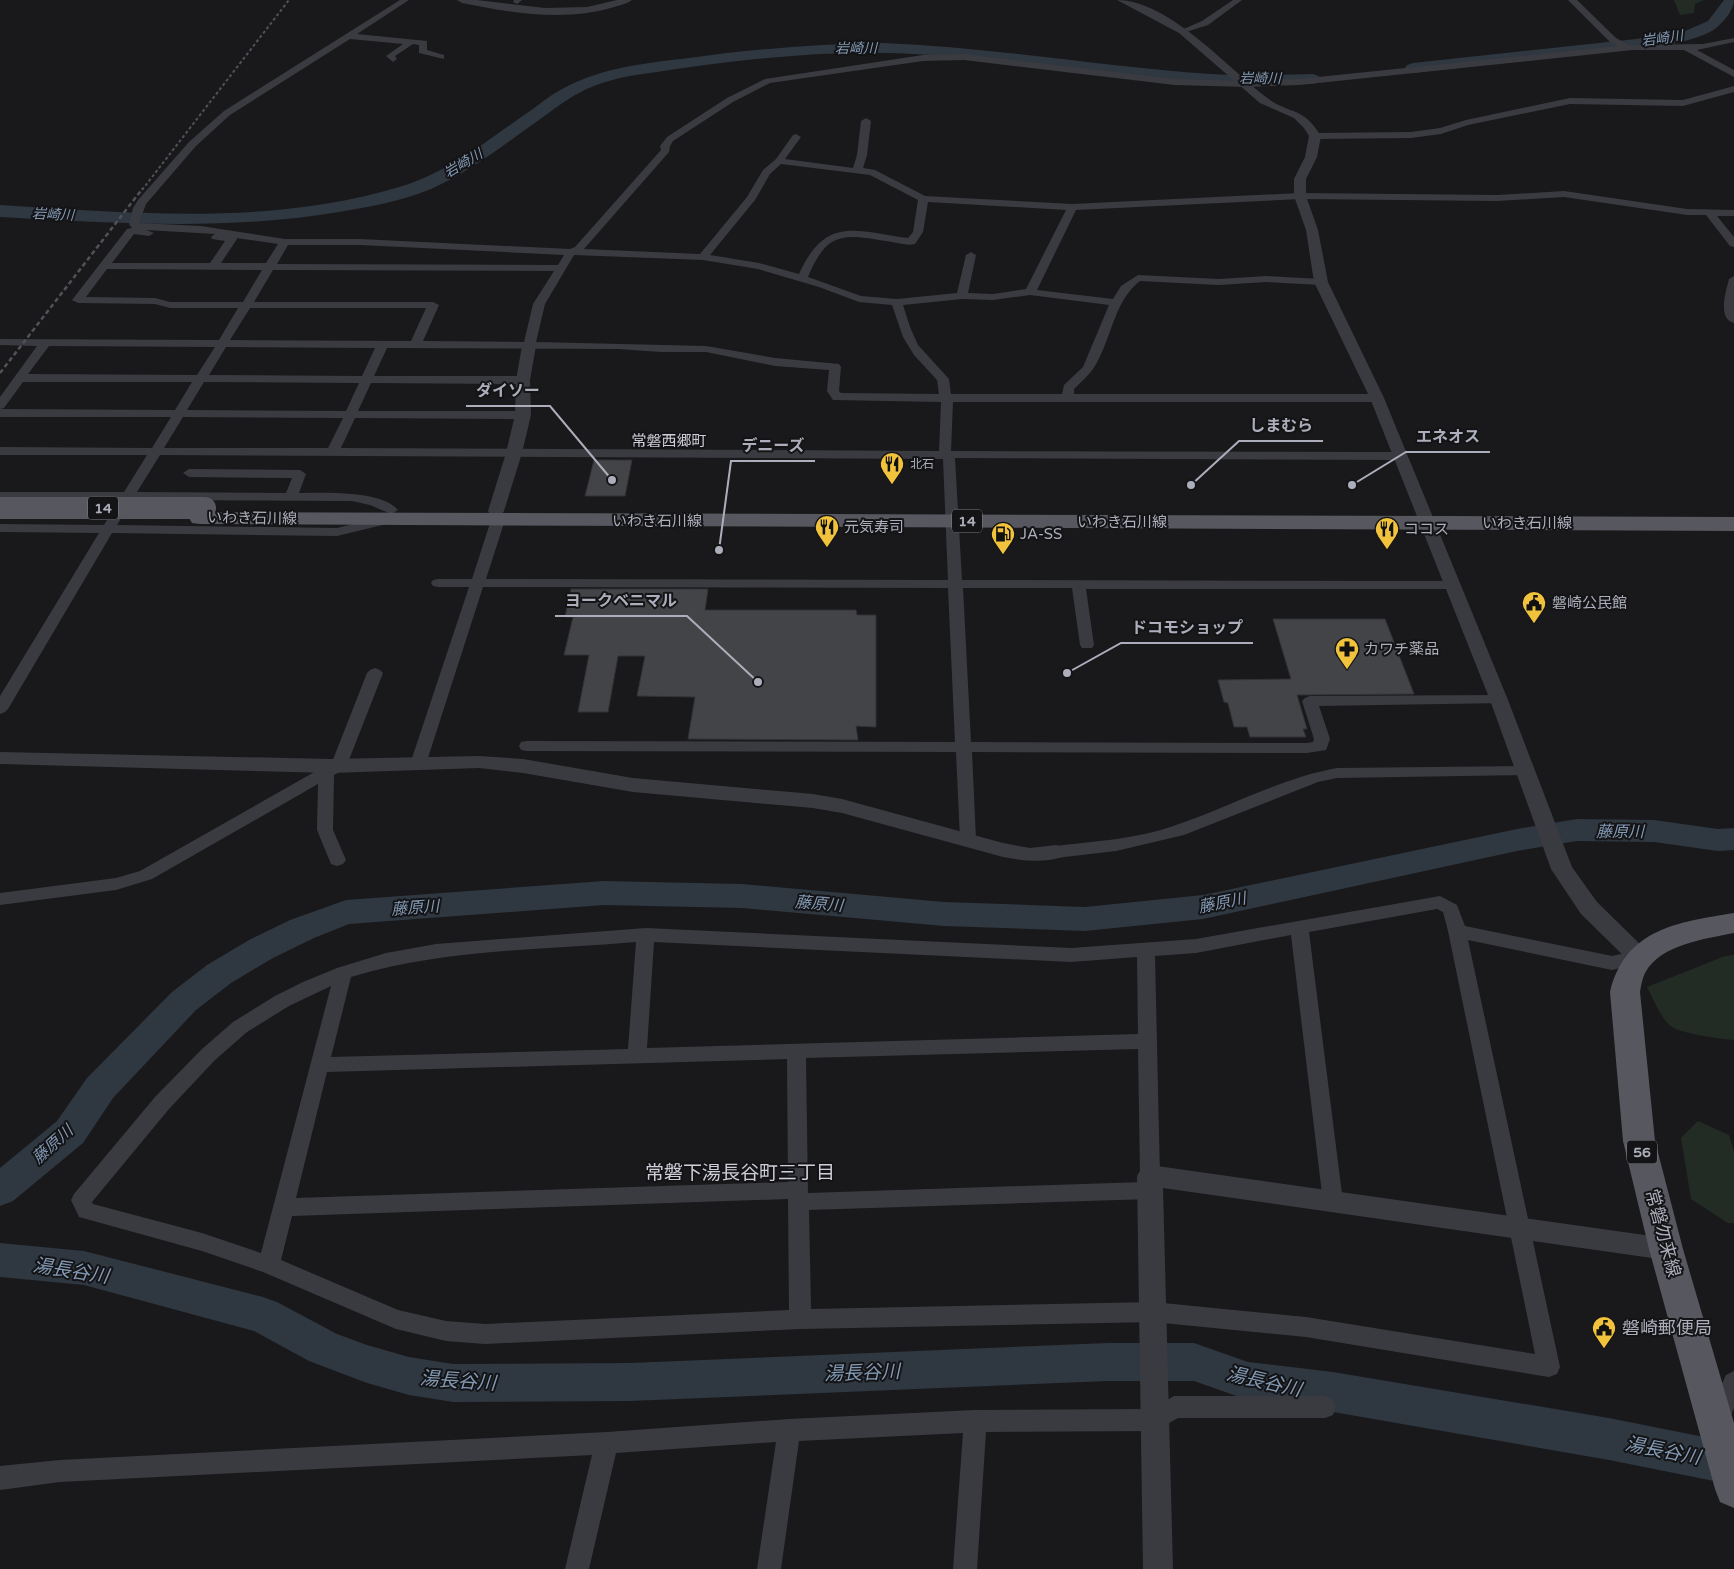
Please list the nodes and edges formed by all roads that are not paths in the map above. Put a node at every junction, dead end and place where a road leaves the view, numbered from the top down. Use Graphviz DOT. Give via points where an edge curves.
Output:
graph roads {
  1 [pos="405,0"];
  2 [pos="462,0"];
  3 [pos="627,0"];
  4 [pos="1122,0"];
  5 [pos="1238,0"];
  6 [pos="1572,0"];
  7 [pos="1183,32"];
  8 [pos="348,36"];
  9 [pos="412,42"];
  10 [pos="1677,43"];
  11 [pos="1731,43"];
  12 [pos="1628,48"];
  13 [pos="1688,48"];
  14 [pos="441,57"];
  15 [pos="393,59"];
  16 [pos="1734,74"];
  17 [pos="1242,80"];
  18 [pos="1734,89"];
  19 [pos="866,121"];
  20 [pos="1315,136"];
  21 [pos="796,137"];
  22 [pos="780,160"];
  23 [pos="857,171"];
  24 [pos="1300,196"];
  25 [pos="923,199"];
  26 [pos="1072,206"];
  27 [pos="1709,213"];
  28 [pos="1734,213"];
  29 [pos="285,242"];
  30 [pos="1734,244"];
  31 [pos="571,252"];
  32 [pos="971,255"];
  33 [pos="703,257"];
  34 [pos="105,266"];
  35 [pos="214,266"];
  36 [pos="270,266"];
  37 [pos="562,268"];
  38 [pos="802,279"];
  39 [pos="1734,279"];
  40 [pos="1321,282"];
  41 [pos="1030,292"];
  42 [pos="962,296"];
  43 [pos="896,302"];
  44 [pos="1116,303"];
  45 [pos="246,305"];
  46 [pos="1734,320"];
  47 [pos="0,342"];
  48 [pos="45,343"];
  49 [pos="223,343"];
  50 [pos="383,344"];
  51 [pos="416,344"];
  52 [pos="529,346"];
  53 [pos="18,378"];
  54 [pos="201,379"];
  55 [pos="367,379"];
  56 [pos="522,380"];
  57 [pos="946,395"];
  58 [pos="1068,398"];
  59 [pos="1377,398"];
  60 [pos="0,405"];
  61 [pos="0,413"];
  62 [pos="180,414"];
  63 [pos="351,414"];
  64 [pos="523,415"];
  65 [pos="0,451"];
  66 [pos="157,451"];
  67 [pos="333,452"];
  68 [pos="514,453"];
  69 [pos="945,454"];
  70 [pos="1399,456"];
  71 [pos="190,473"];
  72 [pos="0,496"];
  73 [pos="291,496"];
  74 [pos="129,497"];
  75 [pos="0,508"];
  76 [pos="203,513"];
  77 [pos="1734,514"];
  78 [pos="390,515"];
  79 [pos="497,516"];
  80 [pos="952,516"];
  81 [pos="0,517"];
  82 [pos="1425,517"];
  83 [pos="1734,524"];
  84 [pos="0,528"];
  85 [pos="109,528"];
  86 [pos="438,583"];
  87 [pos="478,583"];
  88 [pos="956,584"];
  89 [pos="1078,584"];
  90 [pos="1453,585"];
  91 [pos="1087,645"];
  92 [pos="375,673"];
  93 [pos="7,687"];
  94 [pos="1499,700"];
  95 [pos="0,709"];
  96 [pos="527,746"];
  97 [pos="963,747"];
  98 [pos="0,758"];
  99 [pos="418,764"];
  100 [pos="333,769"];
  101 [pos="1526,772"];
  102 [pos="968,840"];
  103 [pos="1056,852"];
  104 [pos="337,860"];
  105 [pos="0,898"];
  106 [pos="1734,923"];
  107 [pos="1299,927"];
  108 [pos="1457,931"];
  109 [pos="646,935"];
  110 [pos="1146,950"];
  111 [pos="1639,957"];
  112 [pos="342,973"];
  113 [pos="1148,1041"];
  114 [pos="796,1051"];
  115 [pos="637,1056"];
  116 [pos="319,1064"];
  117 [pos="1150,1183"];
  118 [pos="798,1196"];
  119 [pos="1333,1202"];
  120 [pos="283,1207"];
  121 [pos="1521,1228"];
  122 [pos="1666,1248"];
  123 [pos="269,1264"];
  124 [pos="800,1319"];
  125 [pos="1154,1324"];
  126 [pos="1734,1382"];
  127 [pos="1325,1407"];
  128 [pos="1155,1408"];
  129 [pos="975,1421"];
  130 [pos="789,1430"];
  131 [pos="1719,1433"];
  132 [pos="607,1443"];
  133 [pos="0,1478"];
  134 [pos="1733,1484"];
  135 [pos="578,1569"];
  136 [pos="769,1569"];
  137 [pos="965,1569"];
  138 [pos="1158,1569"];
  1 -- 8 [label="street"];
  2 -- 3 [label="street" via="527,11 590,8"];
  4 -- 7 [label="street"];
  5 -- 7 [label="street" via="1205,23"];
  6 -- 12 [label="street" via="1613,40"];
  7 -- 17 [label="street"];
  8 -- 9 [label="street"];
  8 -- 29 [label="street" via="210,127 142,202 134,224 200,229"];
  9 -- 14 [label="street" via="424,43 422,51"];
  9 -- 15 [label="street" via="390,56"];
  10 -- 13 [label="street"];
  11 -- 13 [label="street"];
  12 -- 13 [label="street"];
  12 -- 17 [label="street" via="1324,80"];
  13 -- 16 [label="street"];
  17 -- 20 [label="street" via="1264,100 1298,116"];
  17 -- 31 [label="street" via="1175,82 964,56 923,58 768,81 730,100 670,139 660,158 578,249"];
  18 -- 20 [label="street" via="1683,103 1570,101 1411,135"];
  19 -- 23 [label="street"];
  20 -- 24 [label="street" via="1300,179"];
  21 -- 22 [label="street"];
  22 -- 23 [label="street"];
  22 -- 33 [label="street" via="766,172 751,198"];
  23 -- 25 [label="street" via="872,172"];
  24 -- 26 [label="street"];
  24 -- 27 [label="street" via="1497,198 1564,194"];
  24 -- 40 [label="street" via="1312,230"];
  25 -- 26 [label="street"];
  25 -- 38 [label="street" via="918,232 912,242 847,234 833,237 807,264"];
  26 -- 41 [label="street"];
  27 -- 28 [label="street"];
  27 -- 30 [label="street"];
  29 -- 31 [label="street" via="360,242"];
  29 -- 36 [label="street"];
  31 -- 33 [label="street"];
  31 -- 37 [label="street"];
  32 -- 42 [label="street"];
  33 -- 38 [label="street" via="759,266"];
  34 -- 35 [label="street"];
  34 -- 35 [label="street" via="131,231 232,239"];
  34 -- 45 [label="street" via="78,300"];
  35 -- 36 [label="street"];
  36 -- 37 [label="street"];
  36 -- 45 [label="street"];
  37 -- 52 [label="street" via="539,304"];
  38 -- 43 [label="street" via="859,300"];
  39 -- 46 [label="street" via="1728,305"];
  40 -- 44 [label="street" via="1138,278 1125,288"];
  40 -- 59 [label="street"];
  41 -- 42 [label="street" via="993,297"];
  41 -- 44 [label="street"];
  42 -- 43 [label="street"];
  43 -- 57 [label="street" via="911,344 943,379"];
  44 -- 58 [label="street" via="1088,368 1068,388"];
  45 -- 49 [label="street"];
  45 -- 51 [label="street" via="433,305"];
  47 -- 48 [label="street"];
  48 -- 49 [label="street"];
  48 -- 53 [label="street"];
  49 -- 50 [label="street"];
  49 -- 54 [label="street"];
  50 -- 51 [label="street"];
  50 -- 55 [label="street"];
  51 -- 52 [label="street"];
  52 -- 56 [label="street"];
  52 -- 57 [label="street" via="706,349 775,362 834,367 835,394"];
  53 -- 54 [label="street"];
  53 -- 60 [label="street"];
  54 -- 55 [label="street"];
  54 -- 62 [label="street"];
  55 -- 56 [label="street"];
  55 -- 63 [label="street"];
  56 -- 64 [label="street"];
  57 -- 58 [label="street"];
  57 -- 69 [label="street"];
  58 -- 59 [label="street"];
  59 -- 70 [label="street"];
  61 -- 62 [label="street"];
  62 -- 63 [label="street"];
  62 -- 66 [label="street"];
  63 -- 64 [label="street"];
  63 -- 67 [label="street"];
  64 -- 68 [label="street"];
  65 -- 66 [label="street"];
  66 -- 67 [label="street"];
  66 -- 74 [label="street"];
  67 -- 68 [label="street"];
  68 -- 69 [label="street"];
  68 -- 79 [label="street"];
  69 -- 70 [label="street"];
  69 -- 80 [label="street"];
  70 -- 82 [label="street"];
  71 -- 73 [label="street" via="300,474"];
  72 -- 74 [label="street"];
  73 -- 74 [label="street"];
  73 -- 78 [label="street" via="352,497 374,502"];
  74 -- 85 [label="street"];
  75 -- 76 [label="main road, いわき石川線 / 14, bridge"];
  76 -- 78 [label="main road, いわき石川線 / 14"];
  76 -- 81 [label="main road, いわき石川線 / 14"];
  77 -- 82 [label="main road, いわき石川線 / 14"];
  78 -- 79 [label="main road, いわき石川線 / 14"];
  78 -- 85 [label="street" via="337,532"];
  79 -- 80 [label="main road, いわき石川線 / 14"];
  79 -- 87 [label="street"];
  80 -- 82 [label="main road, いわき石川線 / 14"];
  80 -- 88 [label="street"];
  82 -- 83 [label="main road, いわき石川線 / 14"];
  82 -- 90 [label="street"];
  84 -- 85 [label="street"];
  85 -- 93 [label="street" via="52,624"];
  86 -- 87 [label="street"];
  87 -- 88 [label="street"];
  87 -- 99 [label="street"];
  88 -- 89 [label="street"];
  88 -- 97 [label="street"];
  89 -- 90 [label="street"];
  89 -- 91 [label="street"];
  90 -- 94 [label="street"];
  92 -- 100 [label="street"];
  93 -- 95 [label="street"];
  94 -- 97 [label="street" via="1310,700 1322,739 1320,746 1307,748"];
  94 -- 101 [label="street"];
  96 -- 97 [label="street"];
  97 -- 102 [label="street"];
  98 -- 100 [label="street"];
  99 -- 100 [label="street"];
  99 -- 102 [label="street" via="479,762 523,766 633,785 814,801"];
  100 -- 104 [label="street" via="325,830"];
  100 -- 105 [label="street" via="146,875 116,884"];
  101 -- 103 [label="street" via="1337,773 1315,777 1178,831"];
  101 -- 111 [label="street" via="1562,869 1589,908"];
  102 -- 103 [label="street" via="1030,854"];
  106 -- 111 [label="main road, 常磐勿来線 / 56" via="1696,930 1653,946"];
  107 -- 108 [label="street" via="1440,902 1451,909"];
  107 -- 110 [label="street" via="1196,946"];
  107 -- 119 [label="street"];
  108 -- 111 [label="street" via="1612,963"];
  108 -- 121 [label="street"];
  109 -- 110 [label="street" via="1071,955"];
  109 -- 112 [label="street" via="436,952 386,960"];
  109 -- 115 [label="street"];
  110 -- 113 [label="street"];
  111 -- 122 [label="main road, 常磐勿来線 / 56" via="1626,979 1625,992 1639,1141"];
  112 -- 116 [label="street"];
  112 -- 123 [label="street" via="282,1001 240,1027 162,1103 81,1200 86,1211"];
  113 -- 114 [label="street"];
  113 -- 117 [label="street"];
  114 -- 115 [label="street"];
  114 -- 118 [label="street"];
  115 -- 116 [label="street"];
  116 -- 120 [label="street"];
  117 -- 118 [label="street"];
  117 -- 119 [label="street"];
  117 -- 125 [label="street"];
  118 -- 120 [label="street"];
  118 -- 124 [label="street"];
  119 -- 121 [label="street"];
  120 -- 123 [label="street"];
  121 -- 122 [label="street"];
  121 -- 125 [label="street" via="1549,1367 1306,1327"];
  122 -- 131 [label="main road, 常磐勿来線 / 56"];
  123 -- 124 [label="street" via="396,1319 446,1331 486,1334"];
  124 -- 125 [label="street"];
  125 -- 128 [label="street"];
  126 -- 131 [label="street"];
  127 -- 128 [label="street"];
  128 -- 129 [label="street"];
  128 -- 138 [label="street"];
  129 -- 130 [label="street"];
  129 -- 137 [label="street"];
  130 -- 132 [label="street"];
  130 -- 136 [label="street"];
  131 -- 134 [label="main road, 常磐勿来線 / 56"];
  132 -- 133 [label="street" via="60,1471"];
  132 -- 135 [label="street"];
}
